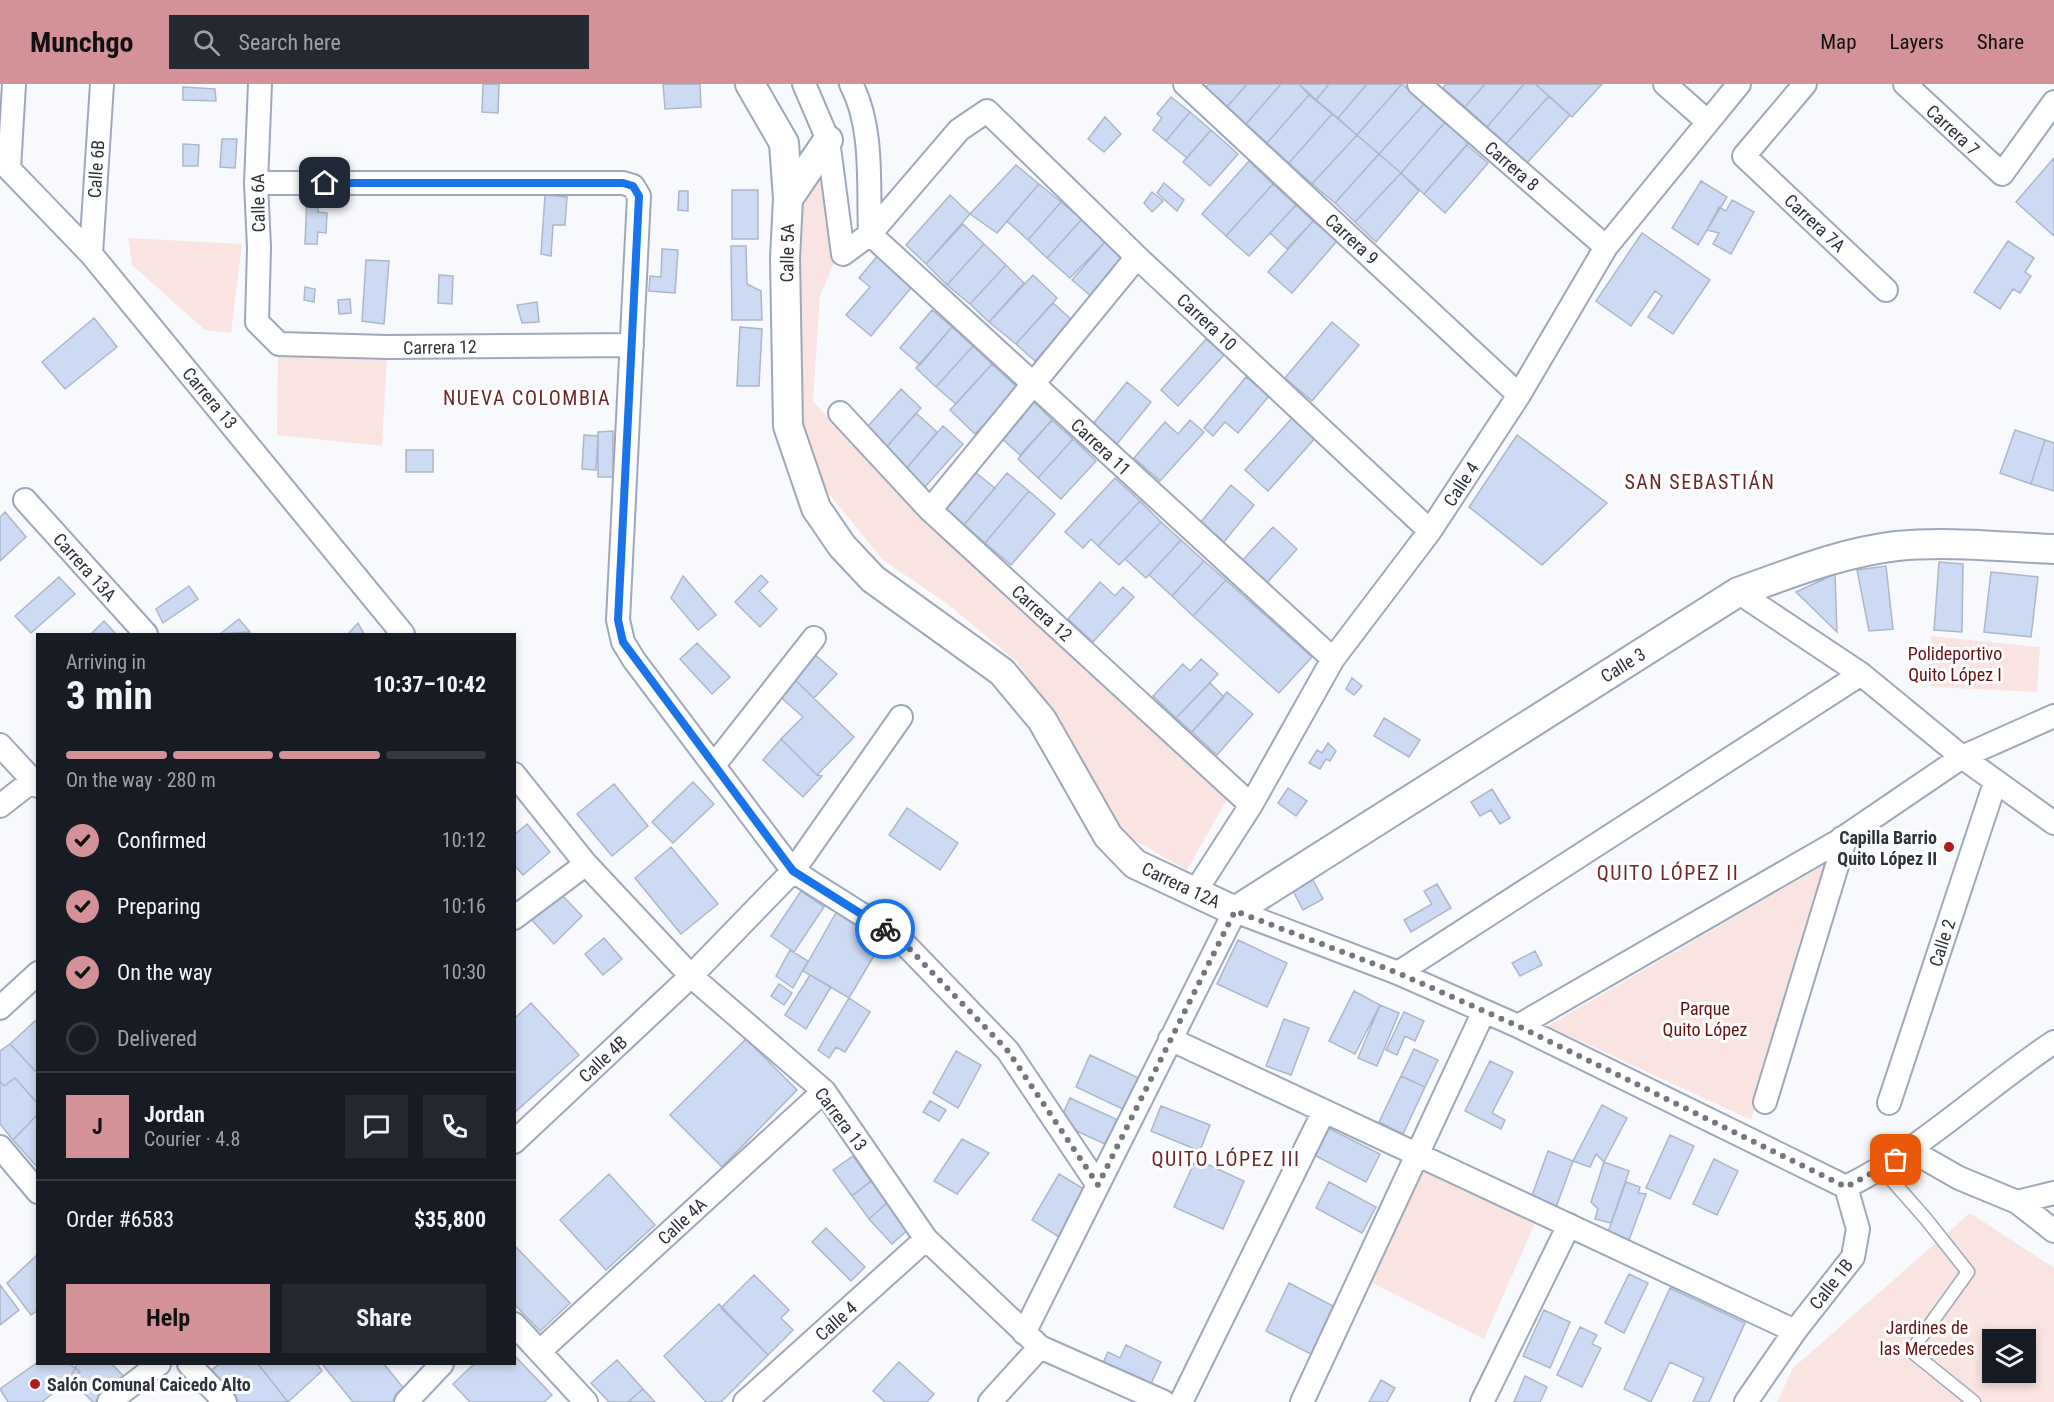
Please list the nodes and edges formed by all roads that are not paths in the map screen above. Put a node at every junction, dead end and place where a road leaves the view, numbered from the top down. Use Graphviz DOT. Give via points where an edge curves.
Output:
graph roads {
  1 [pos="14,84"];
  2 [pos="102,84"];
  3 [pos="260,84"];
  4 [pos="804,84"];
  5 [pos="851,84"];
  6 [pos="1185,84"];
  7 [pos="1419,84"];
  8 [pos="1665,84"];
  9 [pos="1739,84"];
  10 [pos="1805,84"];
  11 [pos="1905,84"];
  12 [pos="752,86"];
  13 [pos="2054,102"];
  14 [pos="1707,121"];
  15 [pos="828,140"];
  16 [pos="256,183"];
  17 [pos="788,199"];
  18 [pos="870,234"];
  19 [pos="1606,248"];
  20 [pos="91,254"];
  21 [pos="1137,257"];
  22 [pos="1886,290"];
  23 [pos="257,322"];
  24 [pos="632,345"];
  25 [pos="1034,385"];
  26 [pos="1519,395"];
  27 [pos="840,413"];
  28 [pos="788,426"];
  29 [pos="25,500"];
  30 [pos="930,510"];
  31 [pos="1430,531"];
  32 [pos="2054,549"];
  33 [pos="1738,592"];
  34 [pos="145,633"];
  35 [pos="402,633"];
  36 [pos="814,638"];
  37 [pos="1333,659"];
  38 [pos="1861,674"];
  39 [pos="2054,716"];
  40 [pos="901,717"];
  41 [pos="0,746"];
  42 [pos="1962,757"];
  43 [pos="714,765"];
  44 [pos="516,776"];
  45 [pos="1995,783"];
  46 [pos="34,784"];
  47 [pos="1251,805"];
  48 [pos="0,806"];
  49 [pos="2054,823"];
  50 [pos="1842,838"];
  51 [pos="586,864"];
  52 [pos="793,871"];
  53 [pos="1195,892"];
  54 [pos="1235,911"];
  55 [pos="516,916"];
  56 [pos="1398,973"];
  57 [pos="36,975"];
  58 [pos="692,976"];
  59 [pos="0,1008"];
  60 [pos="1484,1011"];
  61 [pos="1518,1026"];
  62 [pos="1170,1039"];
  63 [pos="2054,1042"];
  64 [pos="824,1090"];
  65 [pos="1765,1102"];
  66 [pos="1889,1102"];
  67 [pos="1324,1111"];
  68 [pos="516,1140"];
  69 [pos="0,1147"];
  70 [pos="1910,1150"];
  71 [pos="1417,1154"];
  72 [pos="1882,1169"];
  73 [pos="1098,1185"];
  74 [pos="1846,1187"];
  75 [pos="36,1190"];
  76 [pos="2054,1193"];
  77 [pos="2017,1202"];
  78 [pos="1569,1225"];
  79 [pos="2054,1231"];
  80 [pos="926,1239"];
  81 [pos="516,1326"];
  82 [pos="1795,1330"];
  83 [pos="1032,1340"];
  84 [pos="540,1351"];
  85 [pos="158,1365"];
  86 [pos="190,1365"];
  87 [pos="441,1365"];
  88 [pos="109,1402"];
  89 [pos="225,1402"];
  90 [pos="406,1402"];
  91 [pos="586,1402"];
  92 [pos="745,1402"];
  93 [pos="990,1402"];
  94 [pos="1164,1402"];
  95 [pos="1181,1402"];
  96 [pos="1302,1402"];
  97 [pos="1482,1402"];
  98 [pos="1746,1402"];
  99 [pos="1974,1402"];
  1 -- 20 [label="street, Carrera 13" via="9,169"];
  2 -- 20 [label="street, Calle 6B"];
  3 -- 16 [label="street, Calle 6A"];
  4 -- 15 [label="street"];
  5 -- 18 [label="street" via="859,100 868,158"];
  6 -- 26 [label="street, Carrera 9"];
  7 -- 19 [label="street, Carrera 8"];
  8 -- 14 [label="street"];
  9 -- 14 [label="street, Calle 4"];
  10 -- 22 [label="street, Carrera 7A" via="1744,156"];
  11 -- 13 [label="street, Carrera 7" via="2002,174"];
  12 -- 17 [label="street, Calle 5A" via="784,144"];
  14 -- 19 [label="street, Calle 4"];
  15 -- 17 [label="street"];
  15 -- 18 [label="street" via="843,254"];
  16 -- 23 [label="street, Calle 6A"];
  16 -- 24 [label="street" via="633,186 639,196"];
  17 -- 28 [label="street, Calle 5A"];
  18 -- 21 [label="street, Carrera 10" via="958,130 987,111"];
  18 -- 25 [label="street, Carrera 11"];
  19 -- 26 [label="street, Calle 4"];
  20 -- 35 [label="street, Carrera 13"];
  21 -- 25 [label="street"];
  21 -- 31 [label="street, Carrera 10"];
  23 -- 24 [label="street, Carrera 12" via="279,344"];
  24 -- 43 [label="street" via="618,620 623,642 634,660"];
  25 -- 30 [label="street"];
  25 -- 37 [label="street, Carrera 11"];
  26 -- 31 [label="street, Calle 4"];
  27 -- 30 [label="street, Carrera 12"];
  28 -- 53 [label="street, Carrera 12A" via="816,508 842,546 873,579 1002,672 1042,720 1108,836 1135,864"];
  29 -- 34 [label="street, Carrera 13A"];
  30 -- 47 [label="street, Carrera 12"];
  31 -- 37 [label="street, Calle 4"];
  32 -- 33 [label="street, Calle 3" via="1944,544 1896,547 1841,558"];
  33 -- 38 [label="street"];
  33 -- 54 [label="street, Calle 3"];
  36 -- 43 [label="street"];
  37 -- 47 [label="street, Calle 4"];
  38 -- 42 [label="street"];
  38 -- 56 [label="street"];
  39 -- 42 [label="street"];
  40 -- 52 [label="street, Calle 4B"];
  41 -- 46 [label="street"];
  42 -- 45 [label="street"];
  42 -- 50 [label="street"];
  43 -- 52 [label="street"];
  44 -- 51 [label="street, Carrera 13"];
  45 -- 49 [label="street"];
  45 -- 66 [label="street, Calle 2"];
  46 -- 48 [label="street"];
  47 -- 53 [label="street, Calle 4"];
  50 -- 61 [label="street"];
  50 -- 65 [label="street" via="1844,846"];
  51 -- 55 [label="street"];
  51 -- 58 [label="street, Carrera 13"];
  52 -- 58 [label="street, Calle 4B"];
  52 -- 73 [label="street" via="899,938 1008,1051"];
  53 -- 54 [label="street, Carrera 12A"];
  54 -- 56 [label="street, Carrera 12A"];
  54 -- 62 [label="street"];
  56 -- 60 [label="street, Carrera 12A"];
  57 -- 59 [label="street"];
  58 -- 64 [label="street, Carrera 13"];
  58 -- 68 [label="street, Calle 4B"];
  60 -- 61 [label="street, Carrera 12A"];
  60 -- 71 [label="street"];
  61 -- 74 [label="street, Carrera 12A"];
  62 -- 67 [label="street"];
  62 -- 73 [label="street"];
  63 -- 70 [label="street"];
  64 -- 80 [label="street, Carrera 13"];
  64 -- 84 [label="street, Calle 4A"];
  67 -- 71 [label="street"];
  67 -- 95 [label="street"];
  69 -- 75 [label="street"];
  70 -- 72 [label="street"];
  70 -- 77 [label="street" via="1959,1178"];
  71 -- 78 [label="street"];
  71 -- 96 [label="street"];
  72 -- 74 [label="street"];
  72 -- 99 [label="lane" via="1968,1272 1911,1351"];
  73 -- 83 [label="street"];
  74 -- 82 [label="street, Calle 1B" via="1858,1229 1853,1257"];
  76 -- 77 [label="street"];
  77 -- 79 [label="street"];
  78 -- 82 [label="street"];
  78 -- 97 [label="street"];
  80 -- 83 [label="street, Carrera 13"];
  80 -- 92 [label="street, Calle 4"];
  81 -- 84 [label="street"];
  82 -- 98 [label="street, Calle 1B"];
  83 -- 93 [label="street"];
  83 -- 94 [label="street, Carrera 13"];
  84 -- 91 [label="street"];
  85 -- 88 [label="street"];
  86 -- 89 [label="street"];
  87 -- 90 [label="street"];
}
